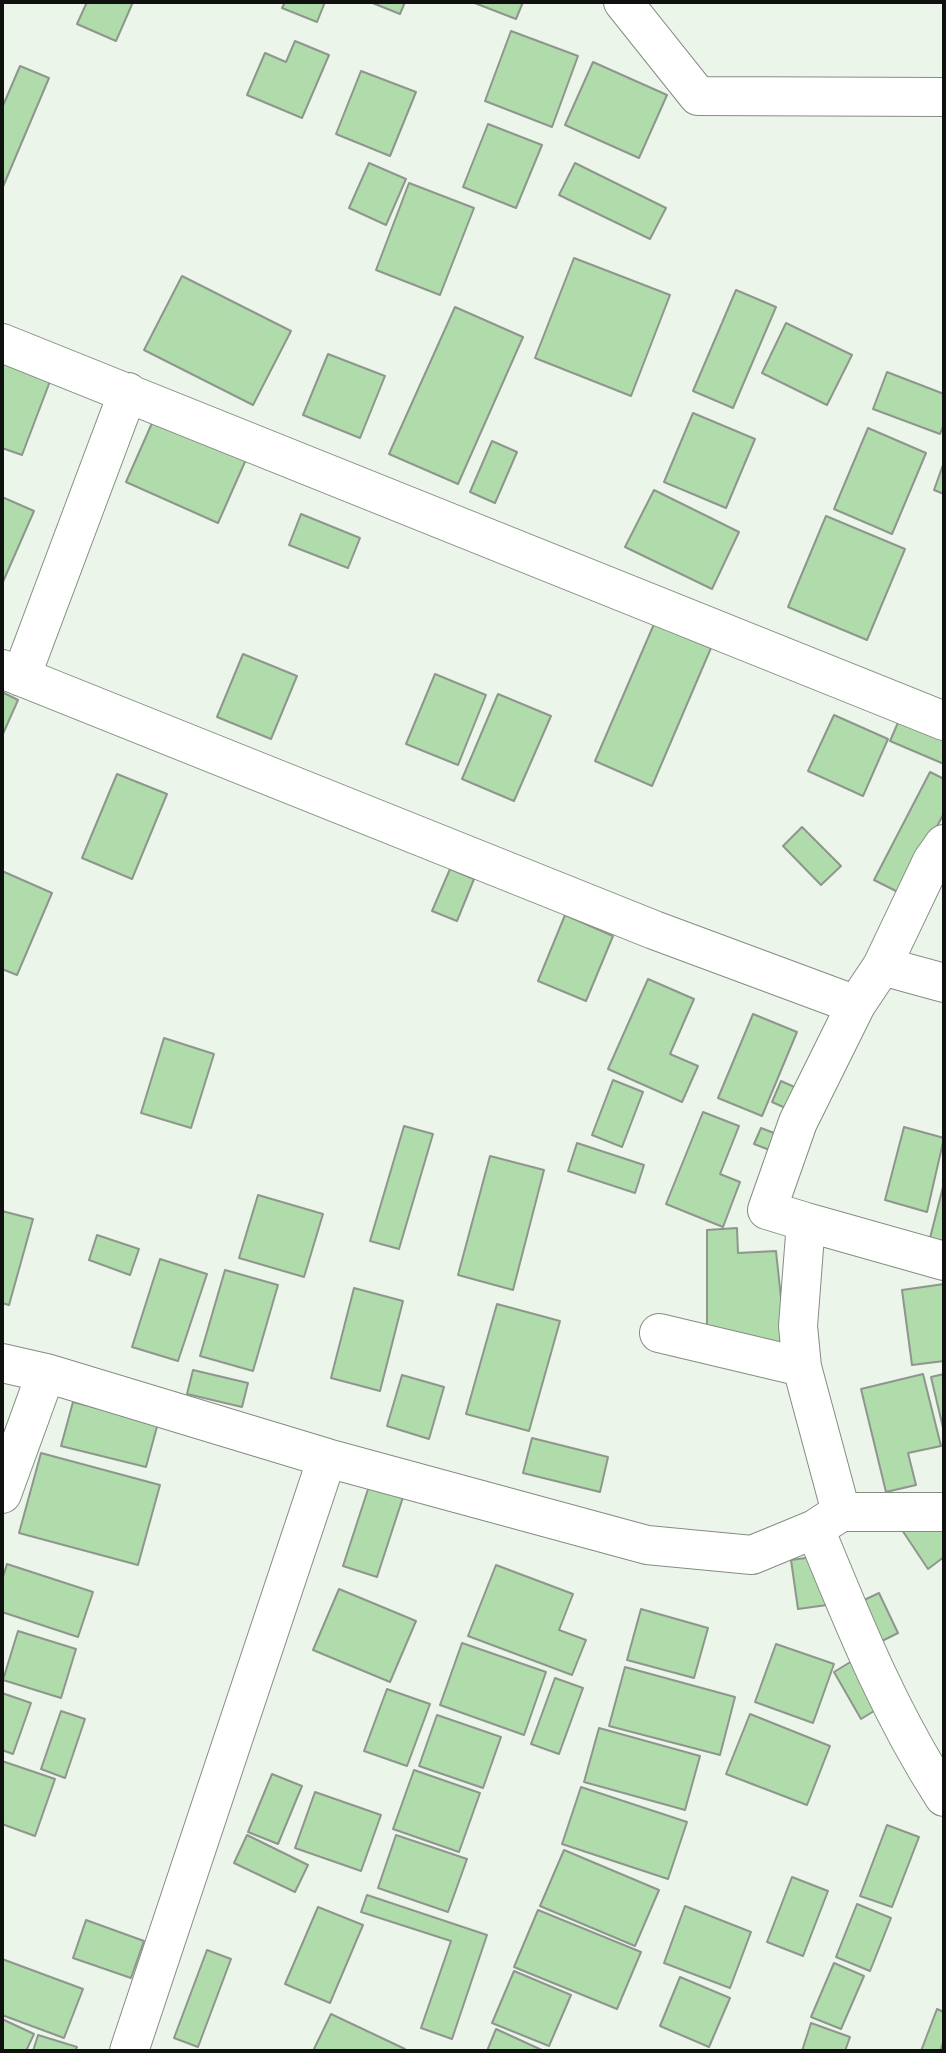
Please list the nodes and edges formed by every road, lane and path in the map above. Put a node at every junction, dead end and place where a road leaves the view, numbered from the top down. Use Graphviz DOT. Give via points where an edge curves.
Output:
graph roads {
  1 [pos="623,2"];
  2 [pos="944,97"];
  3 [pos="2,343"];
  4 [pos="128,392"];
  5 [pos="12,673"];
  6 [pos="944,721"];
  7 [pos="944,844"];
  8 [pos="882,966"];
  9 [pos="944,983"];
  10 [pos="856,1005"];
  11 [pos="806,1222"];
  12 [pos="944,1261"];
  13 [pos="659,1333"];
  14 [pos="2,1363"];
  15 [pos="802,1367"];
  16 [pos="46,1373"];
  17 [pos="327,1458"];
  18 [pos="2,1494"];
  19 [pos="944,1512"];
  20 [pos="828,1521"];
  21 [pos="944,1797"];
  22 [pos="129,2051"];
  1 -- 2 [label="street" via="698,96"];
  3 -- 4 [label="street"];
  4 -- 5 [label="street"];
  4 -- 6 [label="street"];
  5 -- 10 [label="street" via="654,930"];
  7 -- 8 [label="street"];
  8 -- 9 [label="street"];
  8 -- 10 [label="street"];
  10 -- 11 [label="street" via="798,1122 767,1210"];
  11 -- 12 [label="street"];
  11 -- 15 [label="street" via="798,1326"];
  13 -- 15 [label="street"];
  14 -- 16 [label="street"];
  15 -- 20 [label="street"];
  16 -- 17 [label="street"];
  16 -- 18 [label="street"];
  17 -- 20 [label="street" via="647,1545 752,1555"];
  17 -- 22 [label="street"];
  19 -- 20 [label="street"];
  20 -- 21 [label="street" via="868,1660 911,1746"];
}
